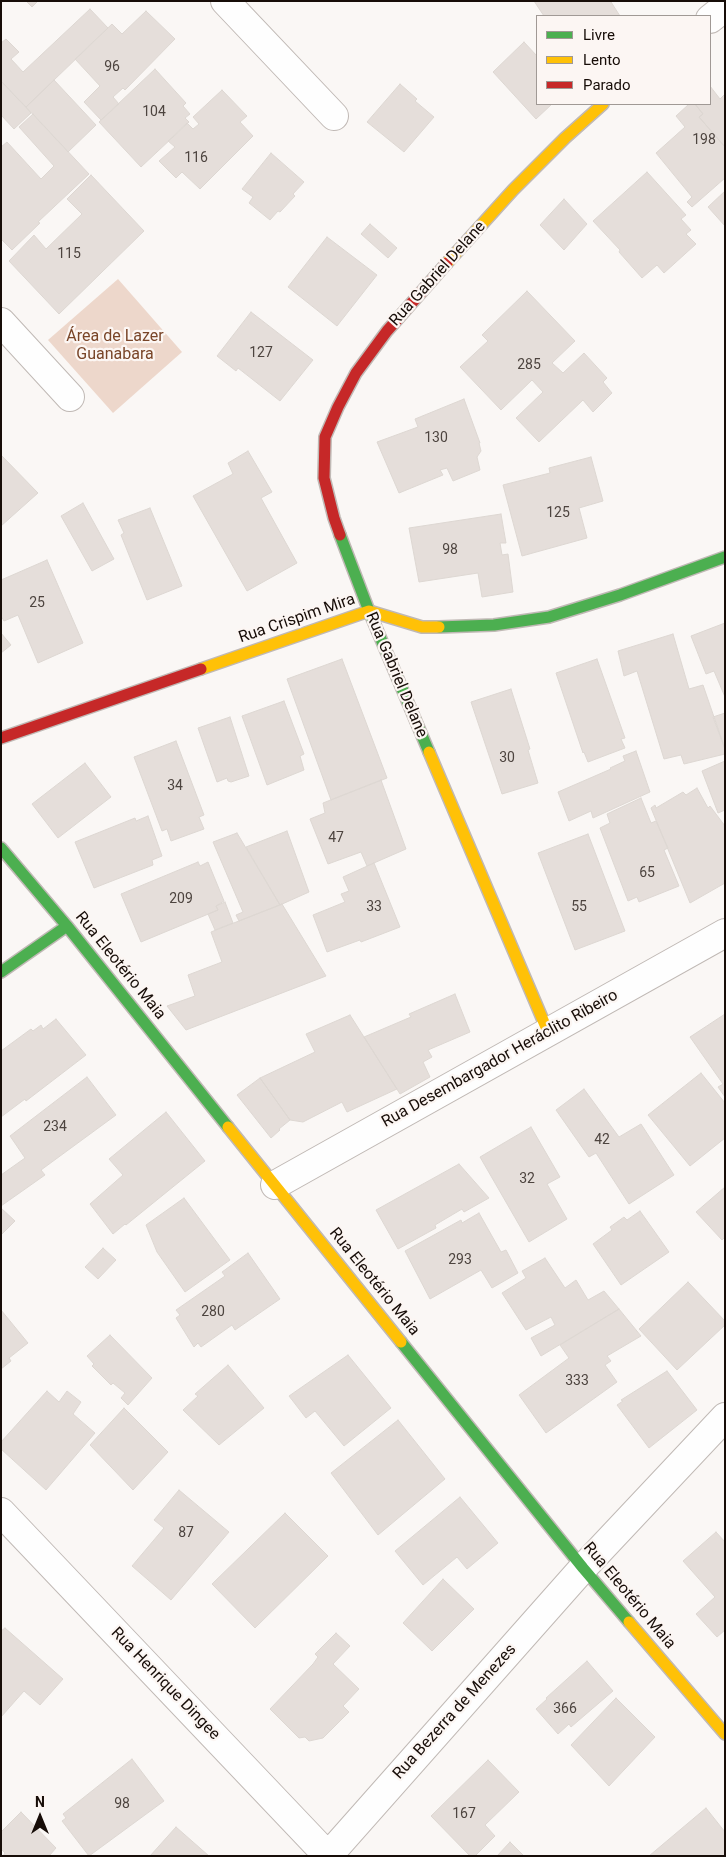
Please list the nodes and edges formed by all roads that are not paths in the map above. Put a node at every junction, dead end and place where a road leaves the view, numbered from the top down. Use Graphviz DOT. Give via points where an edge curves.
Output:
graph roads {
  1 [pos="225,1"];
  2 [pos="725,7"];
  3 [pos="711,17"];
  4 [pos="602,105"];
  5 [pos="334,116"];
  6 [pos="1,322"];
  7 [pos="70,396"];
  8 [pos="725,556"];
  9 [pos="369,611"];
  10 [pos="1,738"];
  11 [pos="1,848"];
  12 [pos="66,926"];
  13 [pos="725,933"];
  14 [pos="1,972"];
  15 [pos="548,1032"];
  16 [pos="275,1185"];
  17 [pos="725,1417"];
  18 [pos="1,1512"];
  19 [pos="583,1568"];
  20 [pos="725,1734"];
  21 [pos="328,1856"];
  1 -- 5 [label="street"];
  2 -- 3 [label="street"];
  4 -- 9 [label="street, Rua Gabriel Delane" via="513,190 387,331 356,374 338,407 326,437 324,478 334,518"];
  6 -- 7 [label="street"];
  8 -- 9 [label="street, Rua Crispim Mira" via="549,617 494,625 422,627"];
  9 -- 10 [label="street, Rua Crispim Mira"];
  9 -- 15 [label="street, Rua Gabriel Delane"];
  11 -- 12 [label="street, Rua Eleotério Maia"];
  12 -- 14 [label="street"];
  12 -- 16 [label="street, Rua Eleotério Maia"];
  13 -- 15 [label="street, Rua Desembargador Heráclito Ribeiro"];
  15 -- 16 [label="street, Rua Desembargador Heráclito Ribeiro"];
  16 -- 19 [label="street, Rua Eleotério Maia"];
  17 -- 19 [label="street, Rua Bezerra de Menezes"];
  18 -- 21 [label="street, Rua Henrique Dingee"];
  19 -- 20 [label="street, Rua Eleotério Maia"];
  19 -- 21 [label="street, Rua Bezerra de Menezes"];
}
